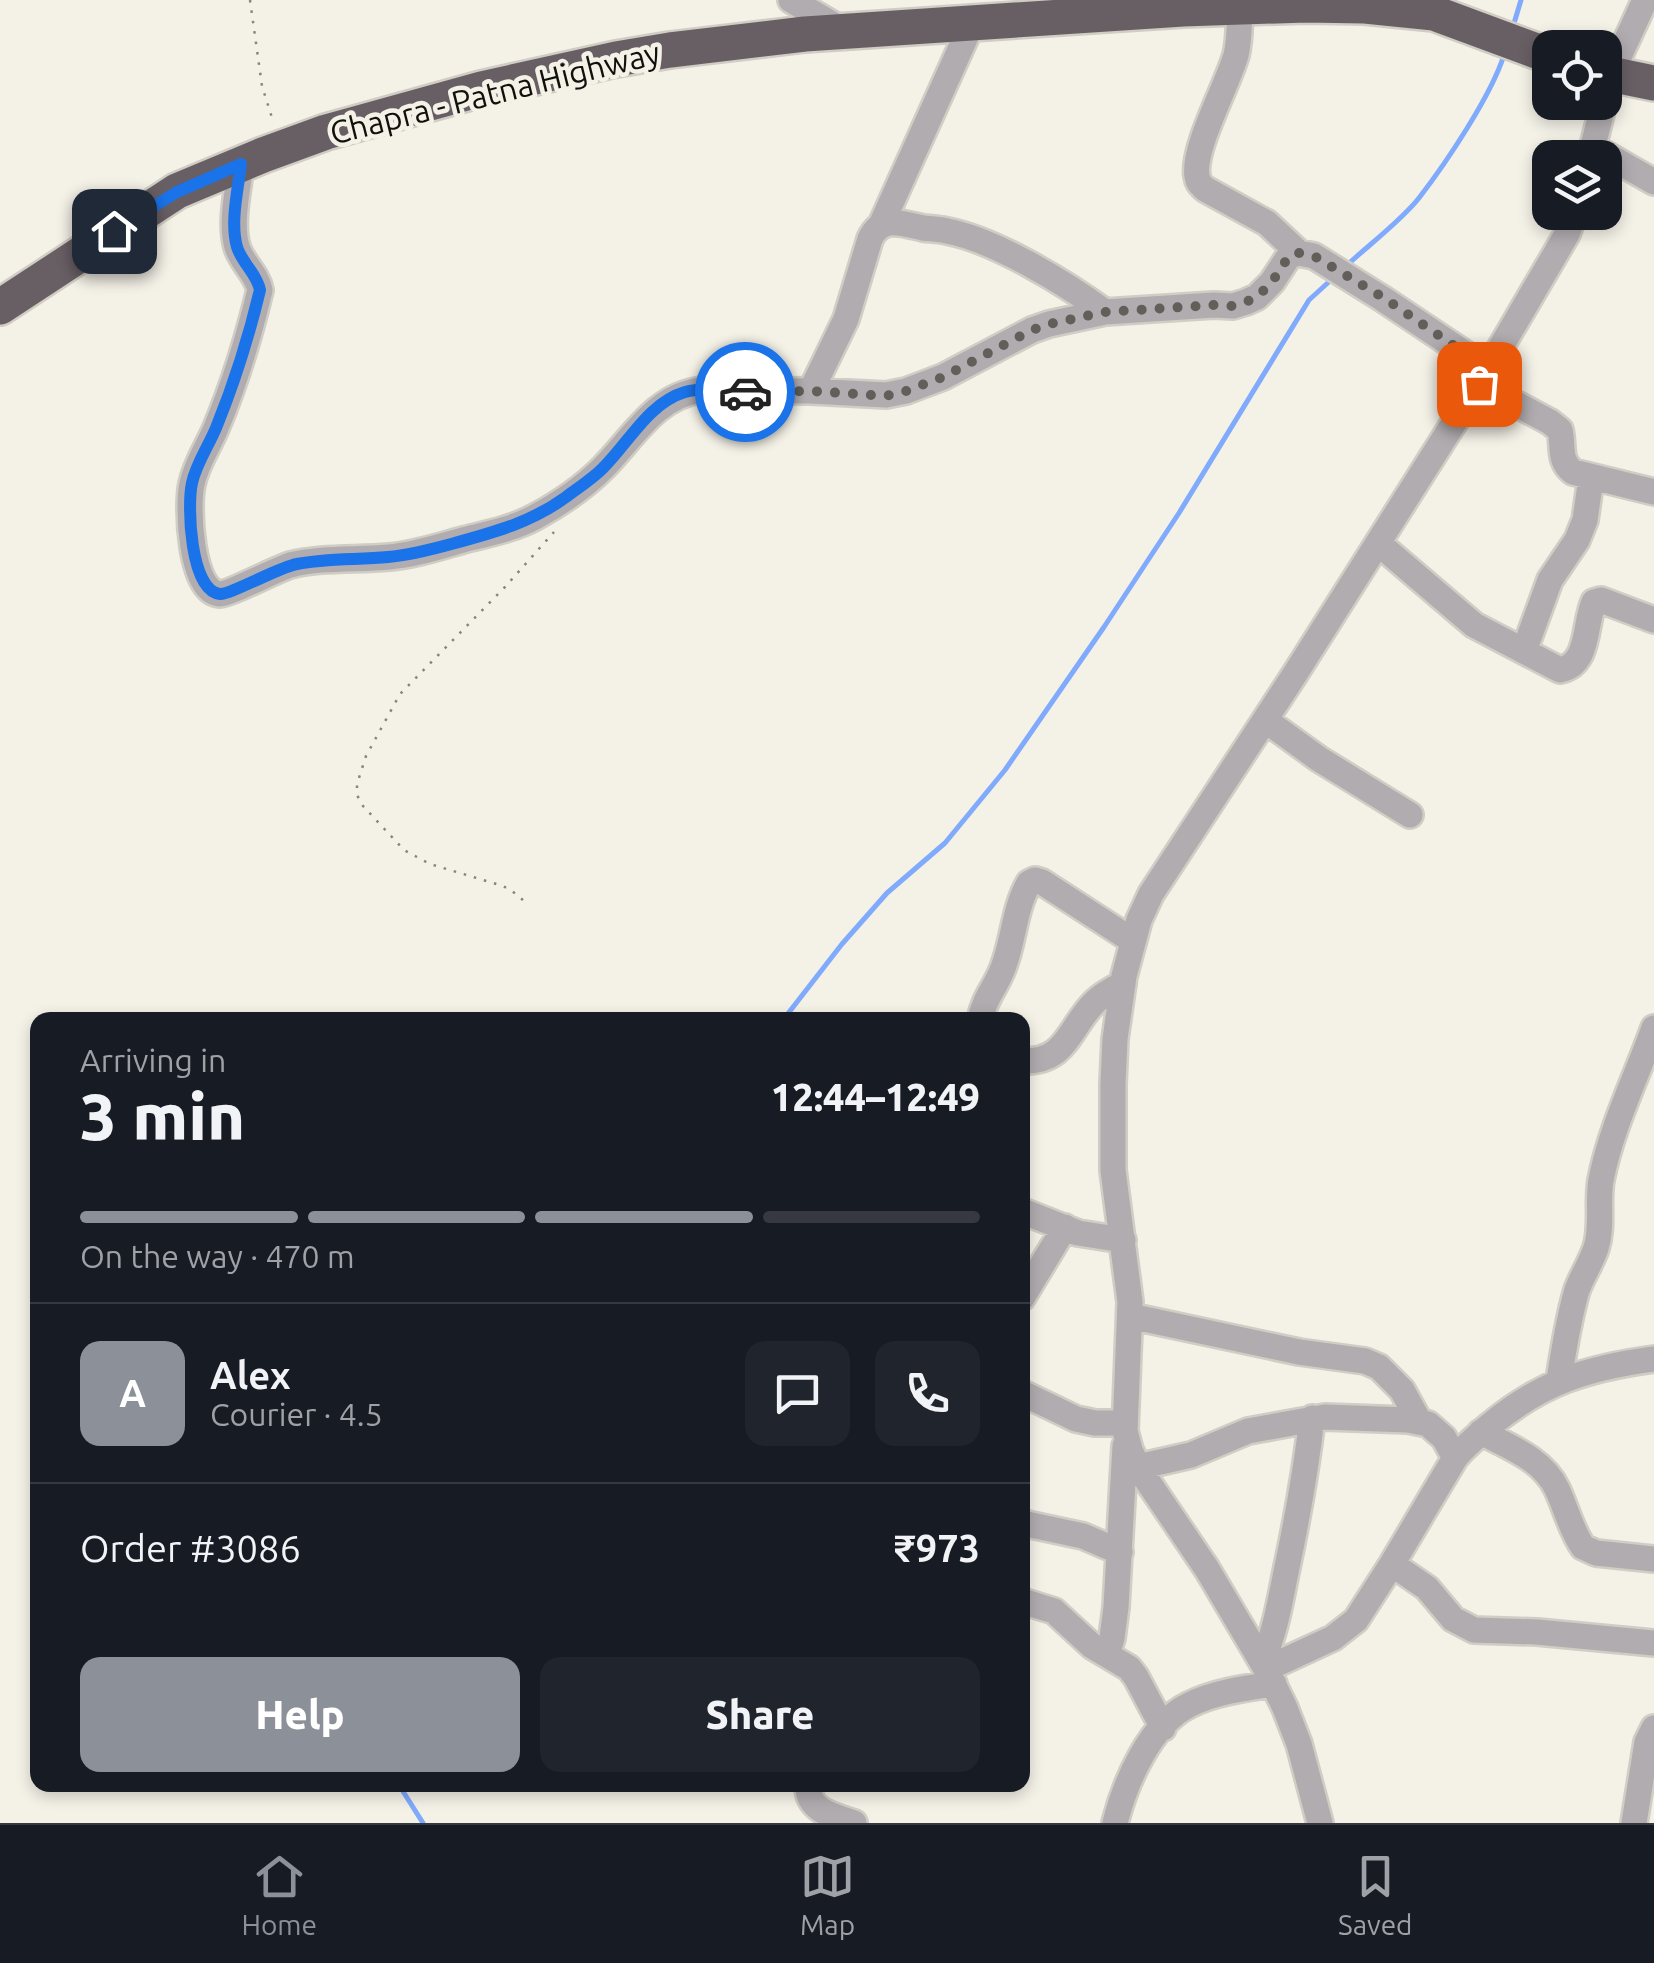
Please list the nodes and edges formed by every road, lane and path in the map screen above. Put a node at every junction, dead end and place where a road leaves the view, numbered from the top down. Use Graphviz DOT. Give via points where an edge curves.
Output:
graph roads {
  1 [pos="250,0"];
  2 [pos="791,0"];
  3 [pos="1645,0"];
  4 [pos="1240,7"];
  5 [pos="1435,10"];
  6 [pos="972,23"];
  7 [pos="844,32"];
  8 [pos="1532,50"];
  9 [pos="1622,51"];
  10 [pos="1654,83"];
  11 [pos="1622,86"];
  12 [pos="284,148"];
  13 [pos="241,164"];
  14 [pos="1622,167"];
  15 [pos="1654,182"];
  16 [pos="882,224"];
  17 [pos="1568,230"];
  18 [pos="1306,255"];
  19 [pos="0,307"];
  20 [pos="1105,312"];
  21 [pos="1484,376"];
  22 [pos="811,391"];
  23 [pos="1592,478"];
  24 [pos="1654,492"];
  25 [pos="558,526"];
  26 [pos="1378,543"];
  27 [pos="1654,620"];
  28 [pos="1524,652"];
  29 [pos="1265,720"];
  30 [pos="1410,815"];
  31 [pos="522,900"];
  32 [pos="1133,941"];
  33 [pos="1123,984"];
  34 [pos="982,1012"];
  35 [pos="1654,1028"];
  36 [pos="1030,1061"];
  37 [pos="1030,1213"];
  38 [pos="1065,1227"];
  39 [pos="1123,1240"];
  40 [pos="1030,1285"];
  41 [pos="1130,1316"];
  42 [pos="1654,1359"];
  43 [pos="1559,1380"];
  44 [pos="1030,1398"];
  45 [pos="1312,1418"];
  46 [pos="1419,1421"];
  47 [pos="1126,1427"];
  48 [pos="1481,1432"];
  49 [pos="1455,1458"];
  50 [pos="1138,1467"];
  51 [pos="1030,1526"];
  52 [pos="1120,1552"];
  53 [pos="1654,1559"];
  54 [pos="1392,1564"];
  55 [pos="1030,1603"];
  56 [pos="1654,1643"];
  57 [pos="1106,1655"];
  58 [pos="1267,1671"];
  59 [pos="1163,1728"];
  60 [pos="1654,1728"];
  61 [pos="808,1792"];
  62 [pos="854,1823"];
  63 [pos="1115,1823"];
  64 [pos="1320,1823"];
  65 [pos="1634,1823"];
  1 -- 12 [label="path" via="262,86"];
  2 -- 7 [label="street"];
  3 -- 9 [label="street"];
  4 -- 5 [label="highway, Chapra - Patna Highway"];
  4 -- 6 [label="highway, Chapra - Patna Highway"];
  4 -- 18 [label="street" via="1235,57 1200,154 1198,182"];
  5 -- 8 [label="highway, Chapra - Patna Highway"];
  6 -- 7 [label="highway, Chapra - Patna Highway"];
  6 -- 16 [label="street"];
  7 -- 12 [label="highway, Chapra - Patna Highway" via="733,40 616,59 481,89"];
  10 -- 11 [label="highway"];
  12 -- 13 [label="highway, Chapra - Patna Highway"];
  13 -- 19 [label="highway, Chapra - Patna Highway" via="177,192"];
  13 -- 22 [label="street" via="235,236 260,290 190,491 194,554 210,591 227,593 293,564 394,557 515,526 602,470 651,414 685,392"];
  14 -- 15 [label="street"];
  16 -- 20 [label="street" via="947,231 982,243"];
  16 -- 22 [label="street" via="870,239 846,319"];
  17 -- 21 [label="street"];
  18 -- 20 [label="street" via="1289,256 1258,296 1233,306"];
  18 -- 21 [label="street" via="1384,298"];
  20 -- 22 [label="street" via="1032,330 906,391"];
  21 -- 23 [label="street" via="1560,430 1564,465"];
  21 -- 26 [label="street"];
  23 -- 24 [label="street"];
  23 -- 28 [label="street" via="1586,520 1550,580"];
  25 -- 31 [label="path" via="400,694 357,784 363,806 404,850 503,886"];
  26 -- 28 [label="street" via="1474,625"];
  26 -- 29 [label="street"];
  27 -- 28 [label="street" via="1600,600 1590,610 1584,645 1569,669"];
  29 -- 30 [label="street"];
  29 -- 32 [label="street" via="1151,894"];
  32 -- 33 [label="street"];
  32 -- 34 [label="street" via="1035,880 1025,890 1004,967"];
  33 -- 36 [label="street" via="1094,1003 1055,1054"];
  33 -- 39 [label="street" via="1115,1039 1113,1170"];
  35 -- 43 [label="street" via="1601,1179 1600,1229 1578,1287"];
  37 -- 38 [label="street"];
  38 -- 39 [label="street"];
  38 -- 40 [label="street"];
  39 -- 41 [label="street"];
  41 -- 46 [label="street" via="1366,1361 1402,1390"];
  41 -- 47 [label="street"];
  42 -- 43 [label="street"];
  43 -- 48 [label="street"];
  44 -- 47 [label="street" via="1076,1419"];
  45 -- 46 [label="street"];
  45 -- 50 [label="street"];
  45 -- 58 [label="street"];
  46 -- 49 [label="street" via="1435,1428"];
  47 -- 50 [label="street"];
  47 -- 52 [label="street"];
  48 -- 49 [label="street"];
  48 -- 53 [label="street" via="1545,1470 1583,1548"];
  49 -- 54 [label="street"];
  50 -- 58 [label="street"];
  51 -- 52 [label="street"];
  52 -- 57 [label="street"];
  54 -- 56 [label="street" via="1474,1630"];
  54 -- 58 [label="street" via="1346,1630"];
  55 -- 57 [label="street" via="1054,1611"];
  57 -- 59 [label="street" via="1129,1668"];
  58 -- 59 [label="street" via="1184,1707"];
  58 -- 64 [label="street" via="1299,1744"];
  59 -- 63 [label="street" via="1139,1760"];
  60 -- 65 [label="street"];
  61 -- 62 [label="street" via="823,1812"];
}
